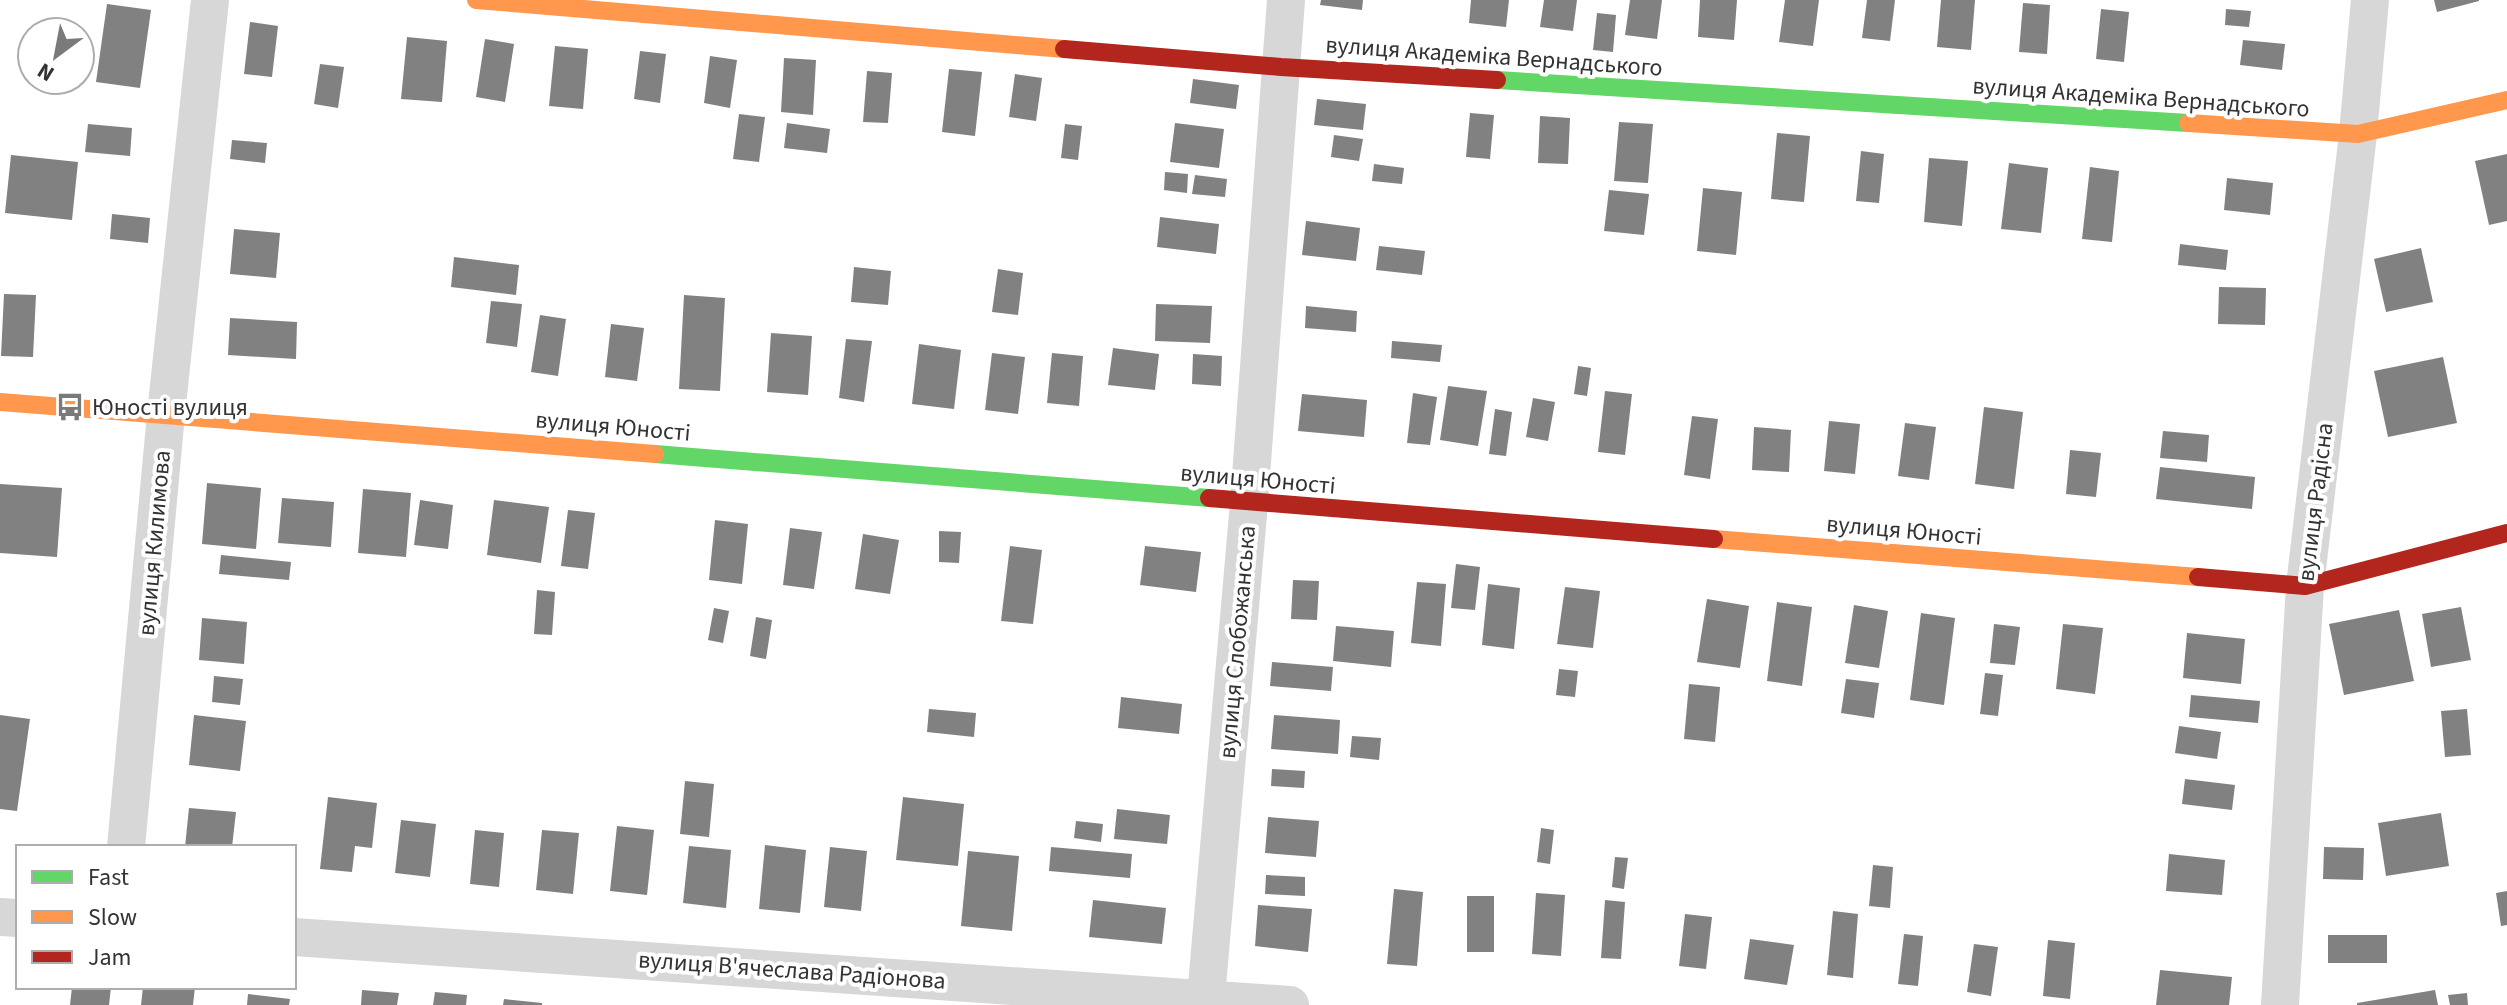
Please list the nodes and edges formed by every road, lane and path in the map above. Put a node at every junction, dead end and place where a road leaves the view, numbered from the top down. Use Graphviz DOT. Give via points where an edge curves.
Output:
graph roads {
  1 [pos="210,0"];
  2 [pos="476,0"];
  3 [pos="1286,0"];
  4 [pos="2370,0"];
  5 [pos="1281,67"];
  6 [pos="2507,100"];
  7 [pos="2358,134"];
  8 [pos="0,402"];
  9 [pos="166,414"];
  10 [pos="1249,503"];
  11 [pos="2507,533"];
  12 [pos="2305,586"];
  13 [pos="126,845"];
  14 [pos="296,937"];
  15 [pos="1206,997"];
  16 [pos="1290,1005"];
  17 [pos="2280,1005"];
  1 -- 9 [label="street, вулиця Килимова"];
  2 -- 5 [label="street, вулиця Академіка Вернадського"];
  3 -- 5 [label="street, вулиця Слобожанська"];
  4 -- 7 [label="street, вулиця Радісна"];
  5 -- 7 [label="street, вулиця Академіка Вернадського"];
  5 -- 10 [label="street, вулиця Слобожанська"];
  6 -- 7 [label="street, вулиця Академіка Вернадського"];
  7 -- 12 [label="street, вулиця Радісна"];
  8 -- 9 [label="street, вулиця Юності"];
  9 -- 10 [label="street, вулиця Юності"];
  9 -- 13 [label="street, вулиця Килимова"];
  10 -- 12 [label="street, вулиця Юності"];
  10 -- 15 [label="street, вулиця Слобожанська"];
  11 -- 12 [label="street, вулиця Юності"];
  12 -- 17 [label="street, вулиця Радісна"];
  14 -- 15 [label="street, вулиця В'ячеслава Радіонова"];
  15 -- 16 [label="street, вулиця В'ячеслава Радіонова"];
}
